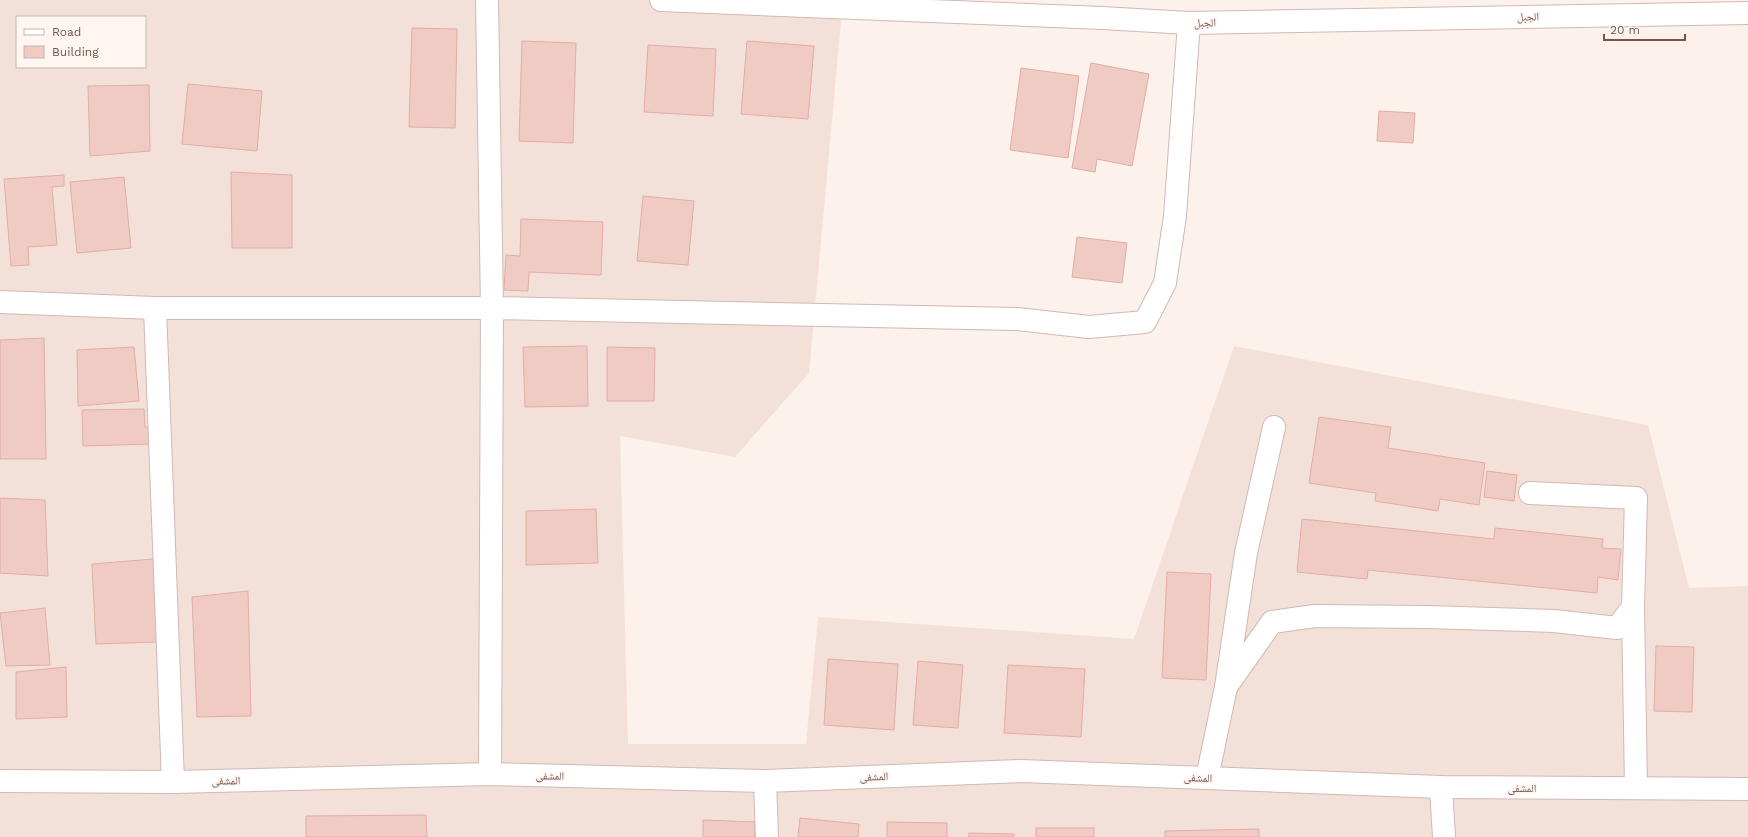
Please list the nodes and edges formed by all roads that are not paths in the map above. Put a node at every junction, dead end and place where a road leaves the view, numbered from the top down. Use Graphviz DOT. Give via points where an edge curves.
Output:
graph roads {
  1 [pos="487,0"];
  2 [pos="662,0"];
  3 [pos="1748,13"];
  4 [pos="1189,23"];
  5 [pos="0,302"];
  6 [pos="155,308"];
  7 [pos="492,308"];
  8 [pos="1274,427"];
  9 [pos="1530,493"];
  10 [pos="1633,607"];
  11 [pos="1226,687"];
  12 [pos="490,774"];
  13 [pos="1207,778"];
  14 [pos="0,781"];
  15 [pos="765,781"];
  16 [pos="173,782"];
  17 [pos="1441,787"];
  18 [pos="1636,788"];
  19 [pos="1748,789"];
  20 [pos="767,837"];
  21 [pos="1444,837"];
  1 -- 7 [label="street"];
  2 -- 4 [label="street, الجبل"];
  3 -- 4 [label="street, الجبل"];
  4 -- 7 [label="street" via="1175,216 1165,283 1145,322 1089,327 1017,319"];
  5 -- 6 [label="street"];
  6 -- 7 [label="street"];
  6 -- 16 [label="street"];
  7 -- 12 [label="street"];
  8 -- 11 [label="street" via="1246,553"];
  9 -- 10 [label="street" via="1636,498"];
  10 -- 11 [label="street" via="1617,628 1554,621 1427,617 1315,616 1272,622"];
  10 -- 18 [label="street"];
  11 -- 13 [label="street"];
  12 -- 15 [label="street, المشفى"];
  12 -- 16 [label="street, المشفى"];
  13 -- 15 [label="street, المشفى" via="1021,771"];
  13 -- 17 [label="street, المشفى"];
  14 -- 16 [label="street, المشفى"];
  15 -- 20 [label="street"];
  17 -- 18 [label="street, المشفى"];
  17 -- 21 [label="street"];
  18 -- 19 [label="street, المشفى"];
}
